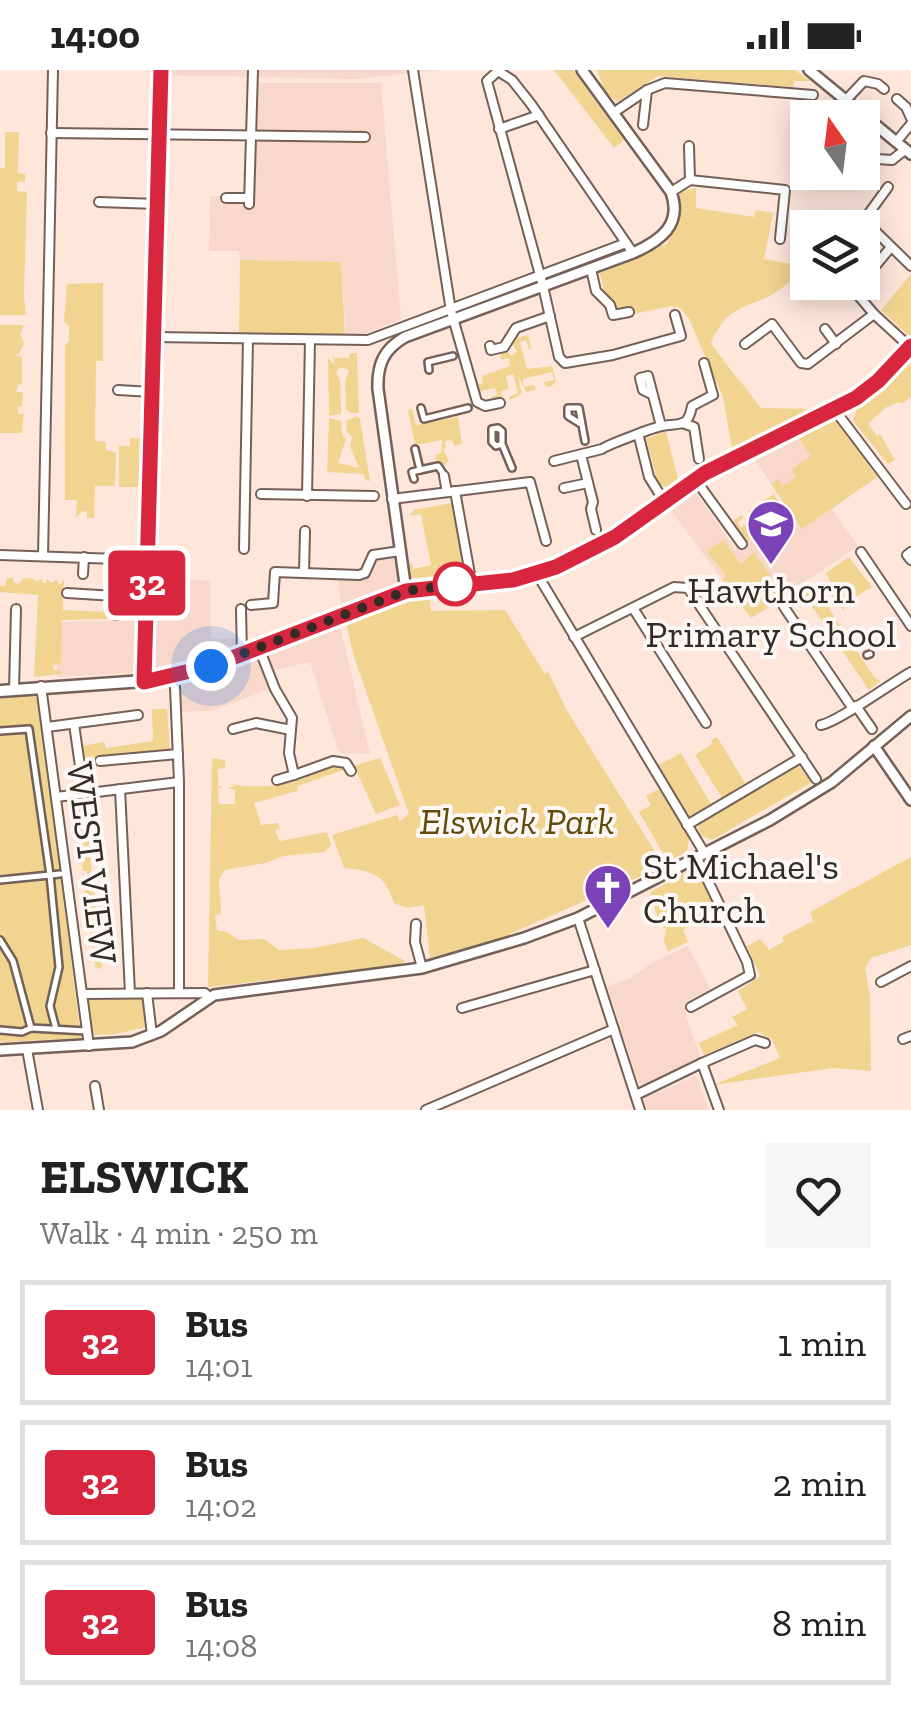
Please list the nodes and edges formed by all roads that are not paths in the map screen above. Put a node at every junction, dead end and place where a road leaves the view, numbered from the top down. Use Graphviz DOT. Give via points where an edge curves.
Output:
graph roads {
  1 [pos="52,70"];
  2 [pos="161,70"];
  3 [pos="253,70"];
  4 [pos="413,70"];
  5 [pos="582,70"];
  6 [pos="808,70"];
  7 [pos="884,89"];
  8 [pos="647,90"];
  9 [pos="813,95"];
  10 [pos="897,98"];
  11 [pos="846,100"];
  12 [pos="613,113"];
  13 [pos="538,114"];
  14 [pos="911,121"];
  15 [pos="644,126"];
  16 [pos="880,129"];
  17 [pos="499,130"];
  18 [pos="51,133"];
  19 [pos="251,133"];
  20 [pos="159,134"];
  21 [pos="365,137"];
  22 [pos="896,142"];
  23 [pos="690,146"];
  24 [pos="908,152"];
  25 [pos="880,159"];
  26 [pos="690,180"];
  27 [pos="888,187"];
  28 [pos="670,192"];
  29 [pos="226,198"];
  30 [pos="99,202"];
  31 [pos="157,204"];
  32 [pos="780,240"];
  33 [pos="626,243"];
  34 [pos="890,247"];
  35 [pos="633,253"];
  36 [pos="880,260"];
  37 [pos="911,266"];
  38 [pos="591,269"];
  39 [pos="541,282"];
  40 [pos="862,300"];
  41 [pos="629,312"];
  42 [pos="874,314"];
  43 [pos="452,315"];
  44 [pos="675,315"];
  45 [pos="550,316"];
  46 [pos="825,329"];
  47 [pos="154,337"];
  48 [pos="248,339"];
  49 [pos="310,340"];
  50 [pos="745,344"];
  51 [pos="836,344"];
  52 [pos="490,346"];
  53 [pos="910,346"];
  54 [pos="463,353"];
  55 [pos="452,356"];
  56 [pos="565,363"];
  57 [pos="704,363"];
  58 [pos="430,370"];
  59 [pos="563,375"];
  60 [pos="118,390"];
  61 [pos="152,392"];
  62 [pos="653,395"];
  63 [pos="500,403"];
  64 [pos="480,405"];
  65 [pos="421,408"];
  66 [pos="468,408"];
  67 [pos="834,408"];
  68 [pos="581,424"];
  69 [pos="682,424"];
  70 [pos="661,426"];
  71 [pos="639,436"];
  72 [pos="584,441"];
  73 [pos="502,444"];
  74 [pos="415,449"];
  75 [pos="584,454"];
  76 [pos="699,458"];
  77 [pos="554,461"];
  78 [pos="512,468"];
  79 [pos="420,470"];
  80 [pos="444,476"];
  81 [pos="414,479"];
  82 [pos="695,479"];
  83 [pos="588,483"];
  84 [pos="256,484"];
  85 [pos="564,488"];
  86 [pos="451,491"];
  87 [pos="378,495"];
  88 [pos="307,496"];
  89 [pos="392,499"];
  90 [pos="605,499"];
  91 [pos="664,501"];
  92 [pos="593,502"];
  93 [pos="906,504"];
  94 [pos="596,530"];
  95 [pos="305,531"];
  96 [pos="546,542"];
  97 [pos="742,544"];
  98 [pos="244,549"];
  99 [pos="400,552"];
  100 [pos="861,552"];
  101 [pos="911,552"];
  102 [pos="0,555"];
  103 [pos="43,556"];
  104 [pos="84,558"];
  105 [pos="147,560"];
  106 [pos="911,560"];
  107 [pos="304,573"];
  108 [pos="470,574"];
  109 [pos="536,574"];
  110 [pos="406,591"];
  111 [pos="67,592"];
  112 [pos="82,593"];
  113 [pos="250,604"];
  114 [pos="784,607"];
  115 [pos="633,608"];
  116 [pos="16,609"];
  117 [pos="241,609"];
  118 [pos="116,615"];
  119 [pos="911,626"];
  120 [pos="574,636"];
  121 [pos="259,648"];
  122 [pos="242,655"];
  123 [pos="911,672"];
  124 [pos="144,682"];
  125 [pos="42,686"];
  126 [pos="174,687"];
  127 [pos="14,690"];
  128 [pos="0,691"];
  129 [pos="854,706"];
  130 [pos="138,715"];
  131 [pos="911,716"];
  132 [pos="110,718"];
  133 [pos="74,724"];
  134 [pos="706,724"];
  135 [pos="821,725"];
  136 [pos="47,727"];
  137 [pos="115,728"];
  138 [pos="233,728"];
  139 [pos="872,729"];
  140 [pos="291,730"];
  141 [pos="0,731"];
  142 [pos="874,746"];
  143 [pos="178,754"];
  144 [pos="802,756"];
  145 [pos="100,761"];
  146 [pos="351,772"];
  147 [pos="294,775"];
  148 [pos="816,779"];
  149 [pos="277,780"];
  150 [pos="179,782"];
  151 [pos="120,790"];
  152 [pos="84,794"];
  153 [pos="56,797"];
  154 [pos="911,800"];
  155 [pos="687,825"];
  156 [pos="701,856"];
  157 [pos="60,874"];
  158 [pos="50,875"];
  159 [pos="0,880"];
  160 [pos="578,918"];
  161 [pos="416,924"];
  162 [pos="0,940"];
  163 [pos="911,966"];
  164 [pos="422,968"];
  165 [pos="595,970"];
  166 [pos="881,982"];
  167 [pos="130,993"];
  168 [pos="147,993"];
  169 [pos="180,993"];
  170 [pos="82,994"];
  171 [pos="208,997"];
  172 [pos="692,1007"];
  173 [pos="462,1008"];
  174 [pos="31,1028"];
  175 [pos="0,1030"];
  176 [pos="56,1030"];
  177 [pos="87,1030"];
  178 [pos="614,1030"];
  179 [pos="152,1035"];
  180 [pos="766,1043"];
  181 [pos="89,1046"];
  182 [pos="27,1049"];
  183 [pos="0,1050"];
  184 [pos="702,1062"];
  185 [pos="95,1086"];
  186 [pos="636,1095"];
  187 [pos="38,1110"];
  188 [pos="98,1110"];
  189 [pos="426,1110"];
  190 [pos="640,1110"];
  191 [pos="719,1110"];
  1 -- 18 [label="street"];
  2 -- 20 [label="street"];
  3 -- 19 [label="street"];
  4 -- 43 [label="street"];
  5 -- 12 [label="street"];
  6 -- 11 [label="street"];
  7 -- 11 [label="street" via="864,77"];
  8 -- 9 [label="street" via="666,83"];
  8 -- 12 [label="street"];
  8 -- 15 [label="street"];
  10 -- 14 [label="street"];
  12 -- 28 [label="street"];
  13 -- 17 [label="street"];
  13 -- 17 [label="street" via="498,71 487,80"];
  13 -- 33 [label="street"];
  14 -- 22 [label="street"];
  16 -- 22 [label="street"];
  17 -- 39 [label="street"];
  18 -- 20 [label="street"];
  18 -- 103 [label="street"];
  19 -- 20 [label="street"];
  19 -- 21 [label="street"];
  19 -- 29 [label="street" via="249,201"];
  20 -- 31 [label="street"];
  22 -- 24 [label="street"];
  23 -- 26 [label="street"];
  24 -- 25 [label="street"];
  26 -- 28 [label="street"];
  26 -- 32 [label="street" via="785,190"];
  27 -- 34 [label="street" via="864,220"];
  28 -- 35 [label="street" via="674,216 668,230"];
  30 -- 31 [label="street"];
  31 -- 47 [label="street"];
  33 -- 35 [label="street"];
  33 -- 39 [label="street"];
  34 -- 36 [label="street"];
  34 -- 37 [label="street"];
  35 -- 38 [label="street"];
  38 -- 39 [label="street"];
  38 -- 41 [label="street" via="596,292 612,314"];
  39 -- 43 [label="street"];
  39 -- 45 [label="street"];
  40 -- 42 [label="street"];
  42 -- 51 [label="street"];
  42 -- 53 [label="street"];
  43 -- 49 [label="street" via="360,341"];
  43 -- 54 [label="street"];
  43 -- 89 [label="street" via="385,352 378,380"];
  44 -- 56 [label="street" via="680,336"];
  45 -- 52 [label="street" via="516,328 509,347"];
  45 -- 56 [label="street"];
  46 -- 51 [label="street"];
  47 -- 48 [label="street"];
  47 -- 61 [label="street"];
  48 -- 49 [label="street"];
  48 -- 98 [label="street"];
  49 -- 88 [label="street"];
  50 -- 51 [label="street" via="772,324 804,364"];
  53 -- 67 [label="main road" via="864,392"];
  54 -- 55 [label="street"];
  54 -- 64 [label="street"];
  55 -- 58 [label="street" via="428,362"];
  56 -- 59 [label="street"];
  57 -- 69 [label="street" via="713,396 692,406"];
  60 -- 61 [label="street"];
  61 -- 105 [label="street"];
  62 -- 70 [label="street"];
  63 -- 64 [label="street"];
  64 -- 66 [label="street"];
  65 -- 66 [label="street" via="424,419"];
  67 -- 82 [label="main road"];
  67 -- 93 [label="street"];
  68 -- 72 [label="street"];
  69 -- 70 [label="street"];
  69 -- 76 [label="street" via="694,427"];
  70 -- 71 [label="street"];
  71 -- 75 [label="street"];
  71 -- 91 [label="street"];
  72 -- 75 [label="street"];
  73 -- 78 [label="street"];
  74 -- 79 [label="street"];
  75 -- 77 [label="street"];
  75 -- 83 [label="street"];
  79 -- 80 [label="street" via="438,466"];
  79 -- 81 [label="street" via="412,472"];
  80 -- 86 [label="street"];
  82 -- 91 [label="main road"];
  82 -- 97 [label="street"];
  83 -- 85 [label="street"];
  83 -- 92 [label="street"];
  84 -- 88 [label="street" via="258,497"];
  86 -- 89 [label="street"];
  86 -- 96 [label="street" via="530,482"];
  86 -- 108 [label="street"];
  87 -- 88 [label="street"];
  89 -- 99 [label="street"];
  90 -- 92 [label="street"];
  91 -- 109 [label="main road" via="599,546"];
  92 -- 94 [label="street"];
  95 -- 107 [label="street"];
  99 -- 107 [label="street" via="374,555 365,574"];
  99 -- 110 [label="street"];
  100 -- 119 [label="street"];
  101 -- 106 [label="street"];
  102 -- 103 [label="street"];
  103 -- 104 [label="street"];
  104 -- 105 [label="street"];
  104 -- 112 [label="street"];
  105 -- 124 [label="street"];
  107 -- 113 [label="street" via="275,572 273,602"];
  109 -- 110 [label="main road"];
  109 -- 120 [label="street"];
  110 -- 121 [label="main road"];
  111 -- 112 [label="street"];
  112 -- 118 [label="street" via="115,596"];
  114 -- 129 [label="street"];
  115 -- 120 [label="street"];
  115 -- 134 [label="street"];
  115 -- 144 [label="street" via="674,587 688,588"];
  116 -- 127 [label="street"];
  117 -- 122 [label="street"];
  120 -- 155 [label="street"];
  121 -- 122 [label="main road"];
  121 -- 140 [label="street" via="290,713"];
  122 -- 124 [label="main road"];
  123 -- 129 [label="street"];
  124 -- 125 [label="main road"];
  125 -- 127 [label="main road"];
  125 -- 136 [label="street, WEST VIEW"];
  126 -- 143 [label="street"];
  127 -- 128 [label="main road"];
  129 -- 135 [label="street"];
  129 -- 139 [label="street"];
  130 -- 132 [label="street"];
  131 -- 142 [label="street"];
  132 -- 133 [label="street"];
  132 -- 137 [label="street"];
  133 -- 136 [label="street"];
  133 -- 152 [label="street"];
  136 -- 153 [label="street, WEST VIEW"];
  138 -- 140 [label="street" via="256,723"];
  140 -- 147 [label="street"];
  141 -- 158 [label="street" via="29,728"];
  142 -- 154 [label="street"];
  142 -- 156 [label="street" via="832,782"];
  143 -- 145 [label="street"];
  143 -- 150 [label="street"];
  144 -- 148 [label="street"];
  144 -- 155 [label="street"];
  146 -- 147 [label="street" via="346,763 333,761"];
  147 -- 149 [label="street"];
  150 -- 151 [label="street"];
  150 -- 169 [label="street"];
  151 -- 152 [label="street"];
  151 -- 167 [label="street"];
  152 -- 153 [label="street"];
  153 -- 170 [label="street, WEST VIEW"];
  155 -- 156 [label="street"];
  156 -- 160 [label="street"];
  156 -- 172 [label="street" via="750,974"];
  157 -- 158 [label="street"];
  158 -- 159 [label="street"];
  158 -- 176 [label="street" via="59,968 50,1006"];
  160 -- 164 [label="street"];
  160 -- 165 [label="street"];
  161 -- 164 [label="street"];
  162 -- 174 [label="street" via="13,961"];
  163 -- 166 [label="street"];
  164 -- 171 [label="street"];
  165 -- 173 [label="street"];
  165 -- 178 [label="street"];
  167 -- 168 [label="street"];
  167 -- 170 [label="street"];
  168 -- 169 [label="street"];
  168 -- 179 [label="street"];
  169 -- 171 [label="street"];
  170 -- 177 [label="street, WEST VIEW"];
  171 -- 179 [label="street"];
  174 -- 175 [label="street"];
  174 -- 176 [label="street"];
  176 -- 177 [label="street"];
  177 -- 181 [label="street, WEST VIEW"];
  178 -- 186 [label="street"];
  178 -- 189 [label="street"];
  179 -- 181 [label="street"];
  180 -- 184 [label="street" via="755,1040"];
  181 -- 182 [label="street"];
  182 -- 183 [label="street"];
  182 -- 187 [label="street"];
  184 -- 186 [label="street"];
  184 -- 191 [label="street"];
  185 -- 188 [label="street"];
  186 -- 190 [label="street"];
}
